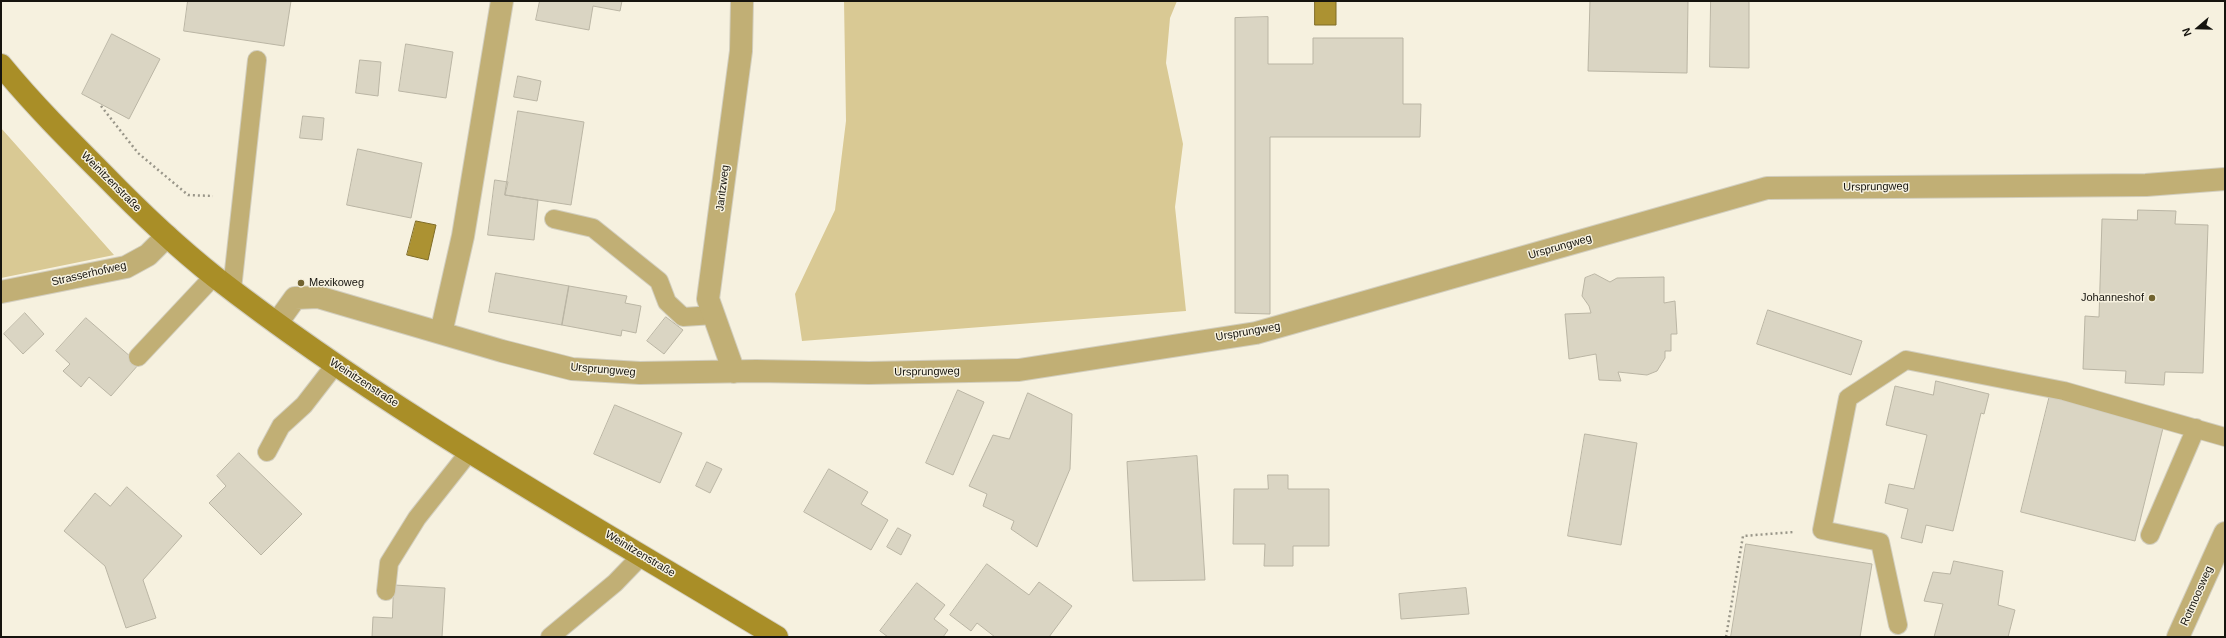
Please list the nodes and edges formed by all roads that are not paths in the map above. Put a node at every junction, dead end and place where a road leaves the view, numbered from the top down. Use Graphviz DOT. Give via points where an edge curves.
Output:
graph roads {
  1 [pos="502,1"];
  2 [pos="742,1"];
  3 [pos="257,60"];
  4 [pos="1,65"];
  5 [pos="2225,178"];
  6 [pos="554,219"];
  7 [pos="167,236"];
  8 [pos="214,276"];
  9 [pos="232,289"];
  10 [pos="1,292"];
  11 [pos="714,315"];
  12 [pos="277,323"];
  13 [pos="441,333"];
  14 [pos="138,357"];
  15 [pos="335,365"];
  16 [pos="734,372"];
  17 [pos="2196,428"];
  18 [pos="2225,437"];
  19 [pos="470,451"];
  20 [pos="267,452"];
  21 [pos="2225,532"];
  22 [pos="2150,535"];
  23 [pos="642,555"];
  24 [pos="386,591"];
  25 [pos="1898,625"];
  26 [pos="550,637"];
  27 [pos="777,637"];
  28 [pos="2178,637"];
  1 -- 13 [label="street" via="463,236"];
  2 -- 11 [label="street, Jaritzweg" via="741,51 708,298"];
  3 -- 9 [label="lane"];
  4 -- 7 [label="main road, Weinitzenstraße" via="36,107"];
  5 -- 16 [label="street, Ursprungweg" via="2146,185 1767,188 1256,333 1019,370"];
  6 -- 11 [label="lane" via="593,228 659,281 667,302 682,317"];
  7 -- 8 [label="main road, Weinitzenstraße"];
  7 -- 10 [label="street, Strasserhofweg" via="148,255 126,267"];
  8 -- 9 [label="main road, Weinitzenstraße"];
  8 -- 14 [label="lane"];
  9 -- 12 [label="main road, Weinitzenstraße"];
  11 -- 16 [label="street, Jaritzweg"];
  12 -- 13 [label="street, Ursprungweg" via="295,298 318,297"];
  12 -- 15 [label="main road, Weinitzenstraße"];
  13 -- 16 [label="street, Ursprungweg" via="502,352 572,369 640,373"];
  15 -- 19 [label="main road, Weinitzenstraße"];
  15 -- 20 [label="lane" via="304,405 281,426"];
  17 -- 18 [label="lane"];
  17 -- 22 [label="lane"];
  17 -- 25 [label="lane" via="2064,391 1906,360 1848,398 1822,530 1880,542"];
  19 -- 23 [label="main road, Weinitzenstraße"];
  19 -- 24 [label="lane" via="417,518 389,563"];
  21 -- 28 [label="street, Rotmoosweg"];
  23 -- 26 [label="lane" via="615,583"];
  23 -- 27 [label="main road, Weinitzenstraße"];
}
